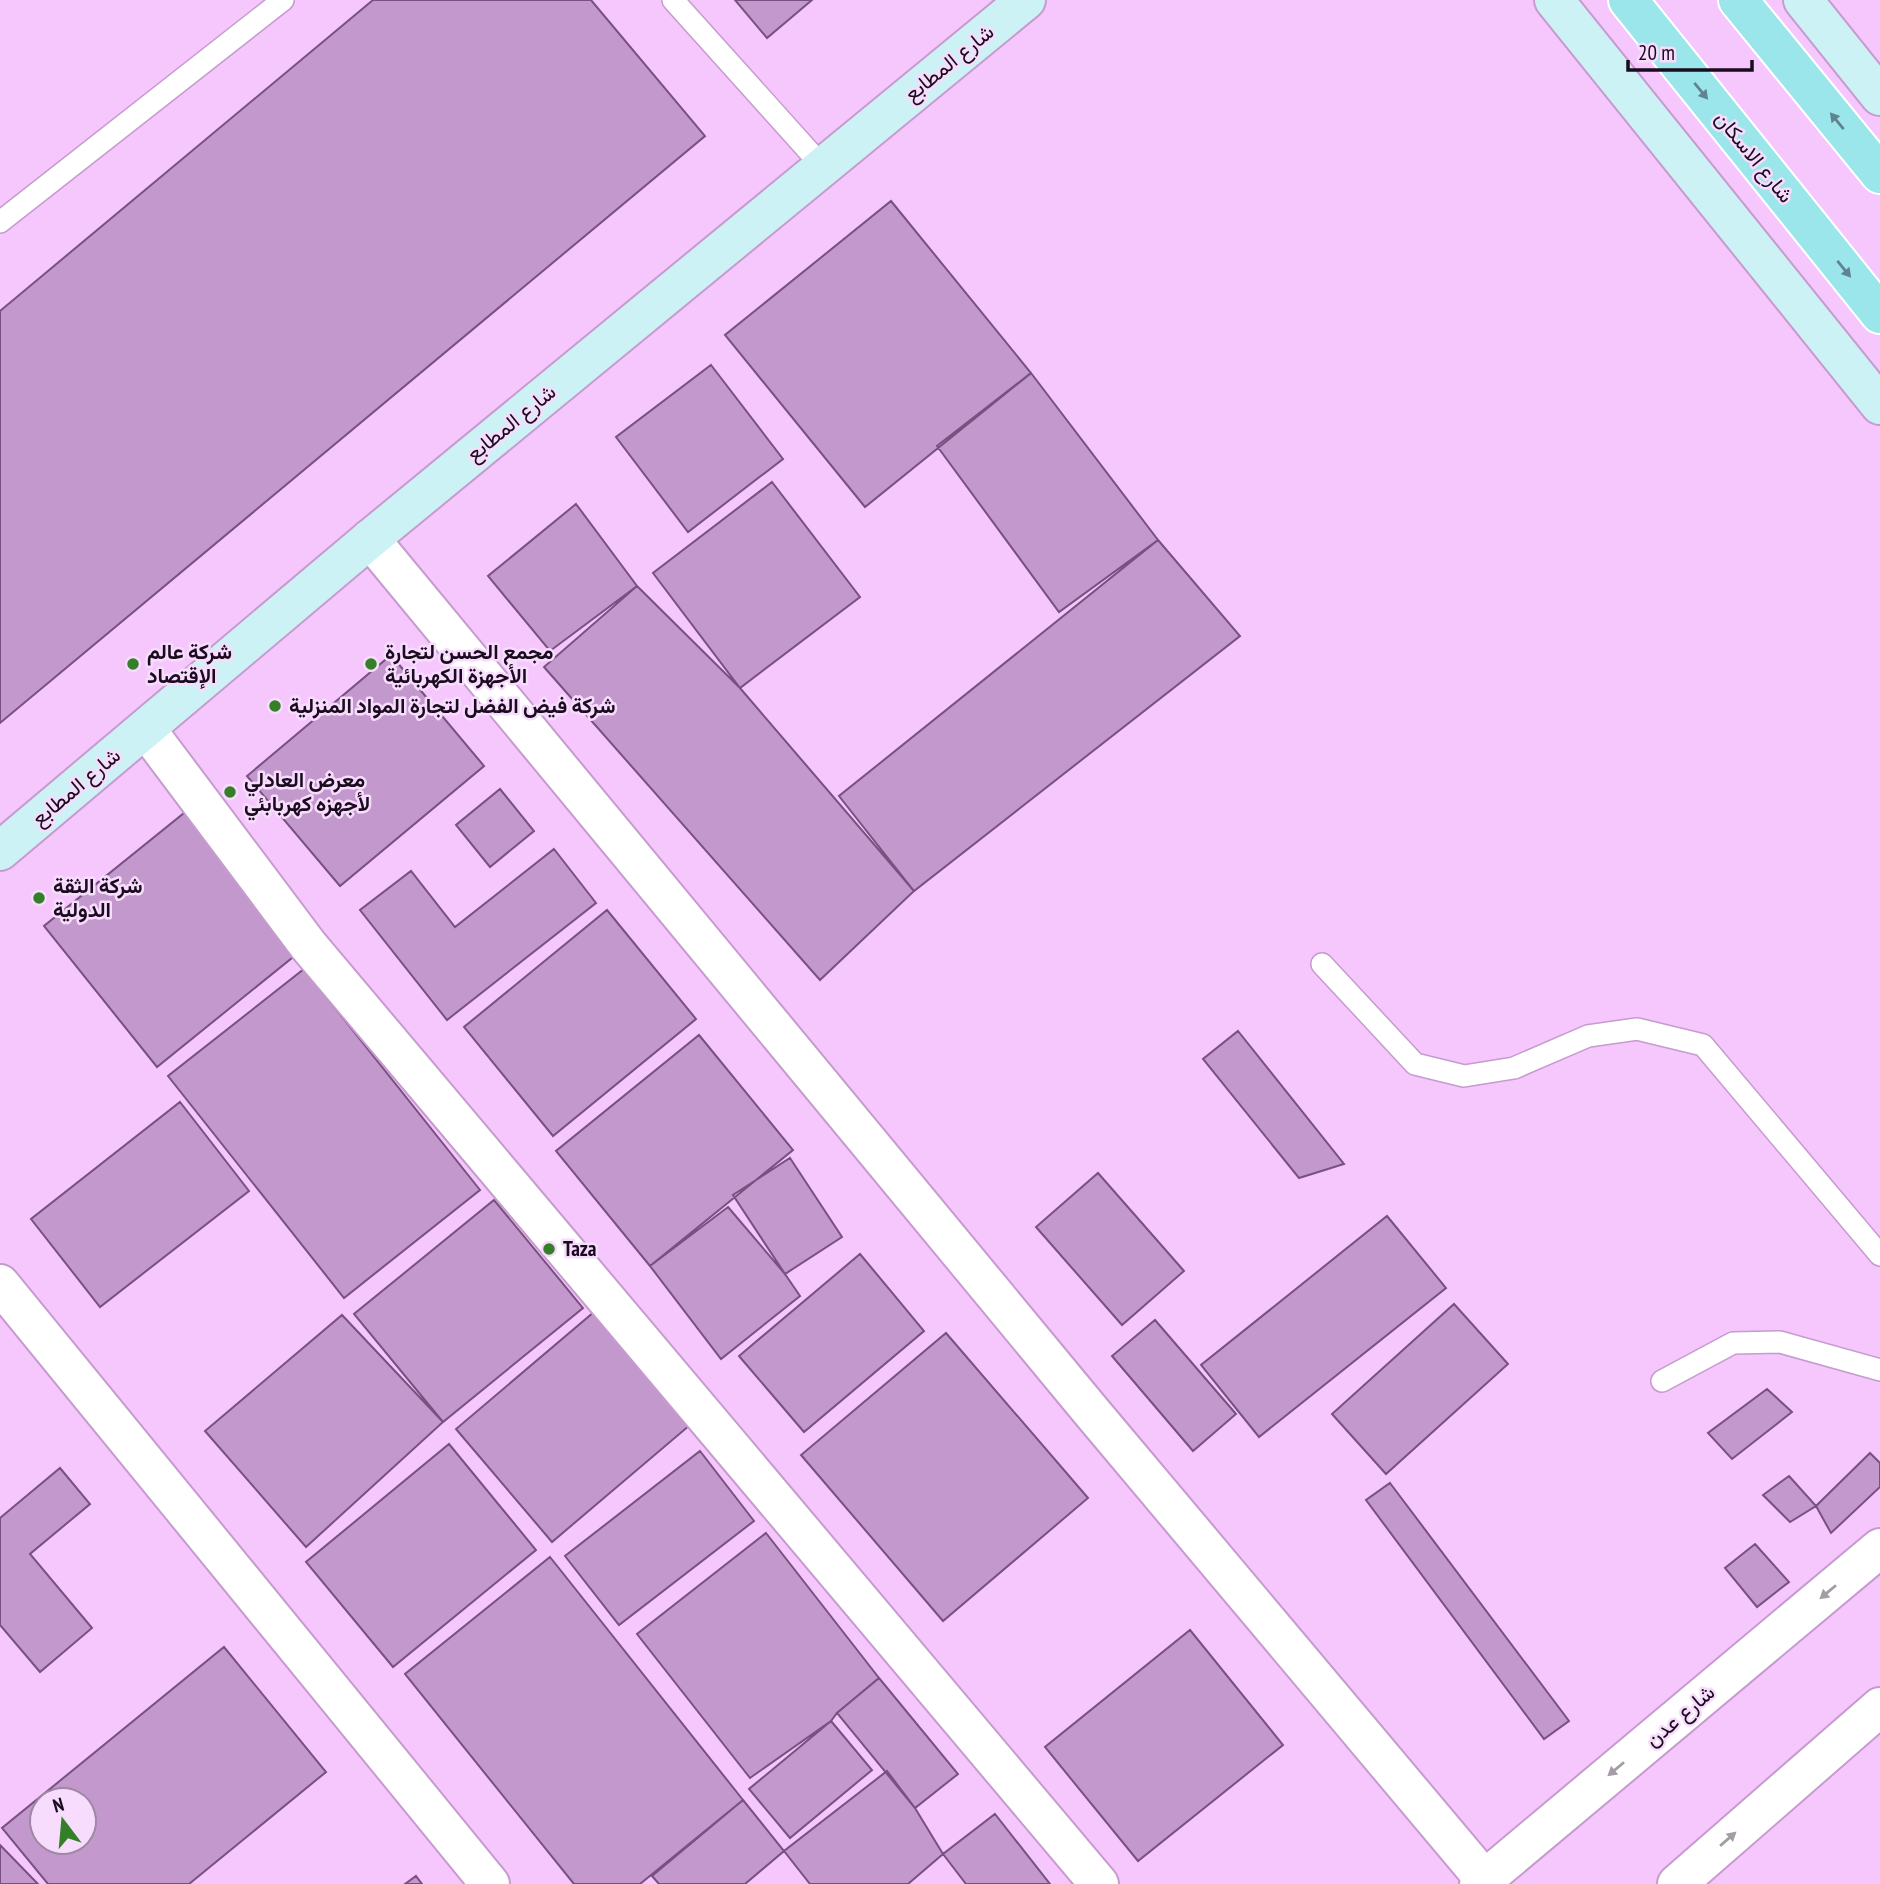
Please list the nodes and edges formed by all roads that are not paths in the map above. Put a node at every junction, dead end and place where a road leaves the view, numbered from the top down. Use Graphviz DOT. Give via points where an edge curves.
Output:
graph roads {
  1 [pos="283,0"];
  2 [pos="673,0"];
  3 [pos="1026,0"];
  4 [pos="1554,0"];
  5 [pos="1628,0"];
  6 [pos="1738,0"];
  7 [pos="1803,0"];
  8 [pos="1880,96"];
  9 [pos="1876,160"];
  10 [pos="823,167"];
  11 [pos="0,222"];
  12 [pos="1880,314"];
  13 [pos="1880,405"];
  14 [pos="370,539"];
  15 [pos="146,729"];
  16 [pos="0,851"];
  17 [pos="1322,964"];
  18 [pos="1880,1255"];
  19 [pos="0,1284"];
  20 [pos="1880,1370"];
  21 [pos="1662,1381"];
  22 [pos="1880,1548"];
  23 [pos="1880,1707"];
  24 [pos="1482,1882"];
  25 [pos="490,1884"];
  26 [pos="1099,1884"];
  27 [pos="1677,1884"];
  1 -- 11 [label="lane"];
  2 -- 10 [label="lane"];
  3 -- 10 [label="street, شارع المطابع"];
  4 -- 13 [label="street"];
  5 -- 12 [label="main road, شارع الاسكان, one-way"];
  9 -- 6 [label="main road, one-way"];
  7 -- 8 [label="street"];
  10 -- 14 [label="street, شارع المطابع"];
  14 -- 15 [label="street, شارع المطابع"];
  14 -- 24 [label="street"];
  15 -- 16 [label="street, شارع المطابع"];
  15 -- 26 [label="street" via="308,945"];
  17 -- 18 [label="lane" via="1415,1064 1464,1076 1514,1068 1588,1035 1637,1029 1703,1045"];
  19 -- 25 [label="street"];
  20 -- 21 [label="lane" via="1780,1342 1733,1343"];
  22 -- 24 [label="street, شارع عدن, one-way"];
  27 -- 23 [label="street, one-way"];
}
